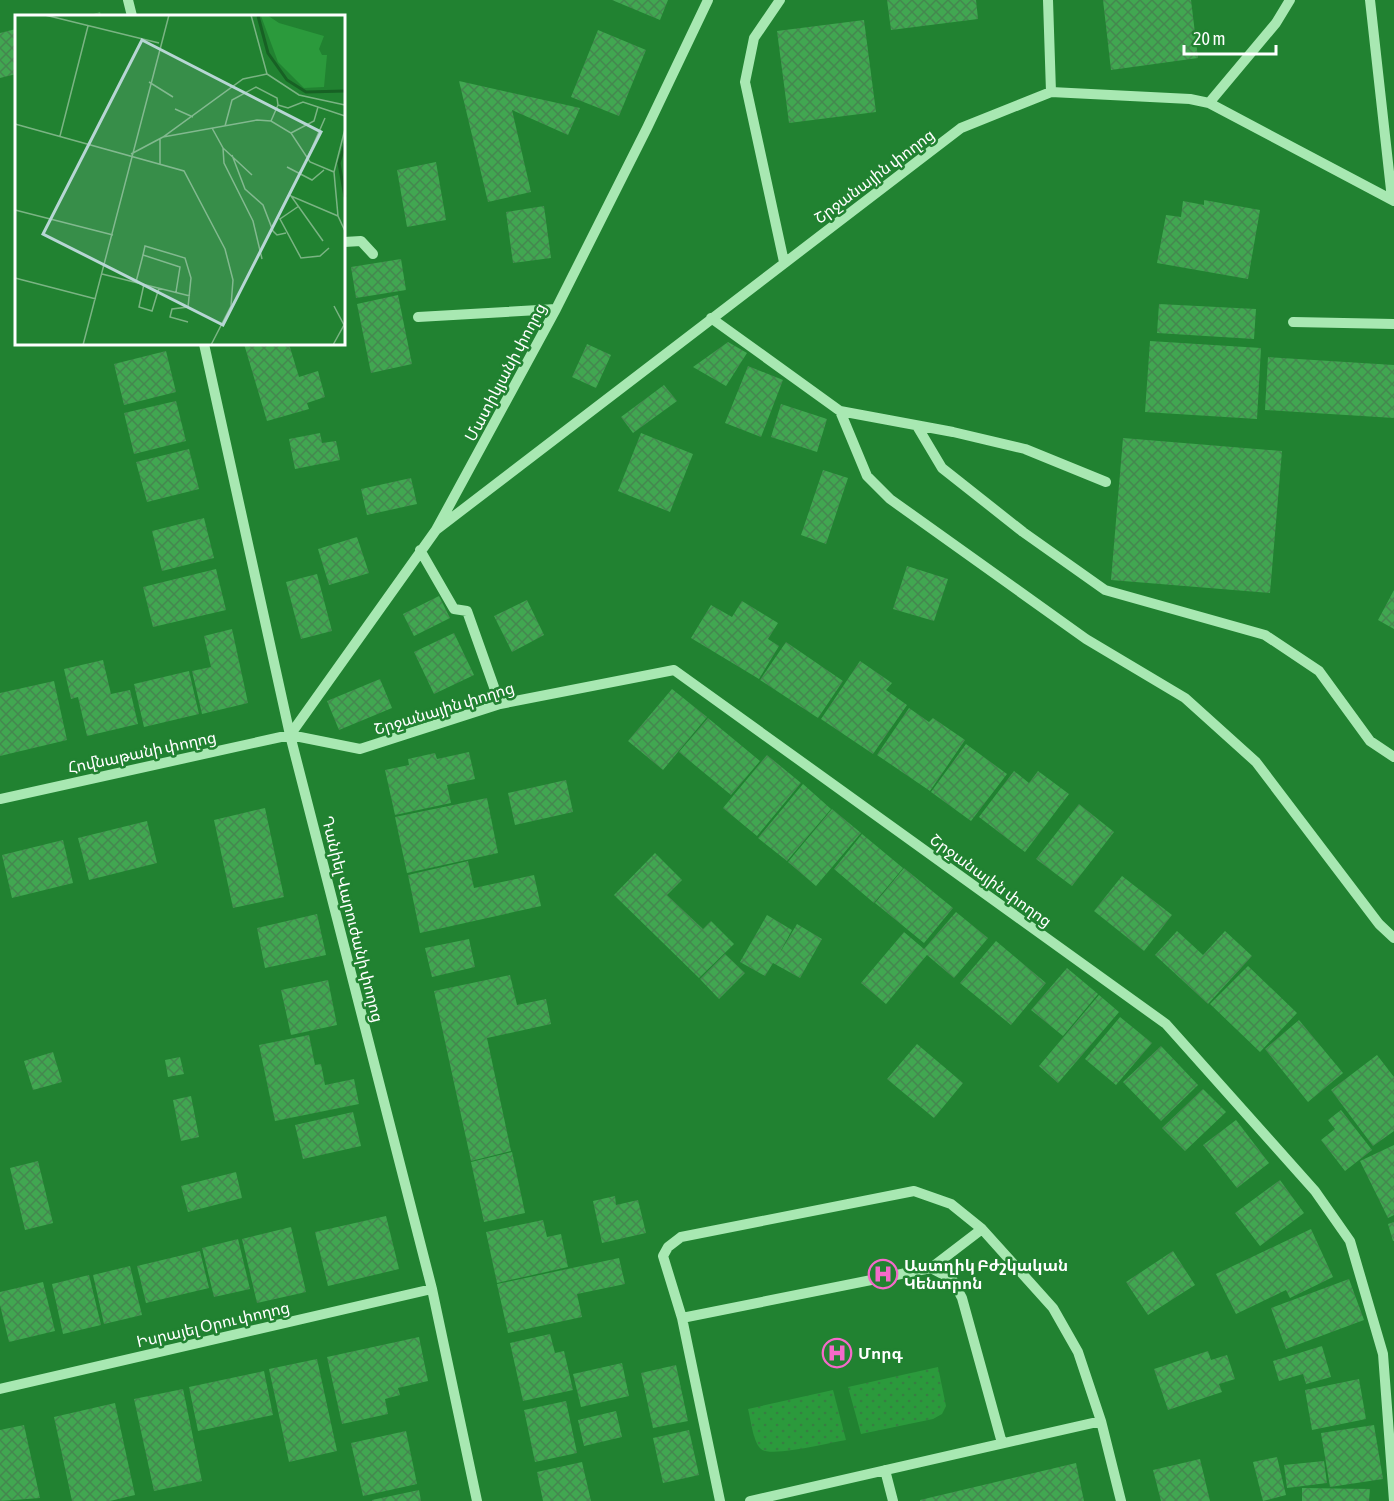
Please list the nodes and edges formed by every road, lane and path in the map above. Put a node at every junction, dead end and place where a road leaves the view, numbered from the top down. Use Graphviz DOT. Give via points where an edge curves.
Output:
graph roads {
  1 [pos="128,0"];
  2 [pos="708,0"];
  3 [pos="780,0"];
  4 [pos="1048,0"];
  5 [pos="1290,0"];
  6 [pos="1370,0"];
  7 [pos="132,15"];
  8 [pos="1052,92"];
  9 [pos="1209,103"];
  10 [pos="1393,200"];
  11 [pos="345,242"];
  12 [pos="373,254"];
  13 [pos="784,262"];
  14 [pos="556,309"];
  15 [pos="418,317"];
  16 [pos="711,318"];
  17 [pos="1293,322"];
  18 [pos="1394,324"];
  19 [pos="204,345"];
  20 [pos="840,411"];
  21 [pos="917,426"];
  22 [pos="1106,482"];
  23 [pos="436,530"];
  24 [pos="420,550"];
  25 [pos="500,704"];
  26 [pos="290,735"];
  27 [pos="1394,757"];
  28 [pos="0,798"];
  29 [pos="1394,938"];
  30 [pos="982,1230"];
  31 [pos="931,1268"];
  32 [pos="432,1289"];
  33 [pos="682,1318"];
  34 [pos="0,1389"];
  35 [pos="1101,1421"];
  36 [pos="1002,1443"];
  37 [pos="885,1470"];
  38 [pos="783,1497"];
  39 [pos="477,1501"];
  40 [pos="720,1501"];
  41 [pos="750,1501"];
  42 [pos="893,1501"];
  43 [pos="1121,1501"];
  44 [pos="1394,1501"];
  1 -- 7 [label="street"];
  2 -- 14 [label="street, Մատիկյանի փողոց"];
  3 -- 13 [label="street" via="754,38 744,82"];
  4 -- 8 [label="street"];
  5 -- 9 [label="street" via="1276,23"];
  6 -- 10 [label="street"];
  8 -- 9 [label="street, Շրջանային փողոց"];
  8 -- 13 [label="street, Շրջանային փողոց" via="961,128"];
  9 -- 10 [label="street, Շրջանային փողոց"];
  11 -- 12 [label="street" via="361,241"];
  13 -- 16 [label="street, Շրջանային փողոց"];
  14 -- 15 [label="street"];
  14 -- 23 [label="street, Մատիկյանի փողոց"];
  16 -- 20 [label="street"];
  16 -- 23 [label="street, Շրջանային փողոց"];
  17 -- 18 [label="street"];
  19 -- 26 [label="street, Դանիել Վարուժանի փողոց"];
  20 -- 21 [label="street"];
  20 -- 29 [label="street" via="867,476 890,499 1086,639 1185,698 1256,762 1379,924"];
  21 -- 22 [label="street" via="1025,449"];
  21 -- 27 [label="street" via="942,468 1105,590 1265,635 1319,670 1370,741"];
  23 -- 24 [label="street, Մատիկյանի փողոց"];
  24 -- 25 [label="street" via="454,609 467,611"];
  24 -- 26 [label="street, Մատիկյանի փողոց"];
  25 -- 26 [label="street, Շրջանային փողոց" via="360,749"];
  25 -- 44 [label="street, Շրջանային փողոց" via="674,670 1166,1024 1315,1191 1350,1241 1383,1354"];
  26 -- 28 [label="street, Հովնաթանի փողոց"];
  26 -- 32 [label="street, Դանիել Վարուժանի փողոց"];
  30 -- 31 [label="street"];
  30 -- 33 [label="street" via="951,1204 914,1191 681,1237 663,1256"];
  30 -- 35 [label="street" via="1053,1308 1078,1352"];
  31 -- 33 [label="street"];
  31 -- 36 [label="street" via="952,1279 962,1298"];
  32 -- 34 [label="street, Իսրայել Օրու փողոց"];
  32 -- 39 [label="street, Դանիել Վարուժանի փողոց"];
  33 -- 40 [label="street"];
  35 -- 36 [label="street"];
  35 -- 43 [label="street"];
  36 -- 37 [label="street"];
  37 -- 38 [label="street"];
  37 -- 42 [label="street"];
  38 -- 41 [label="street"];
}
